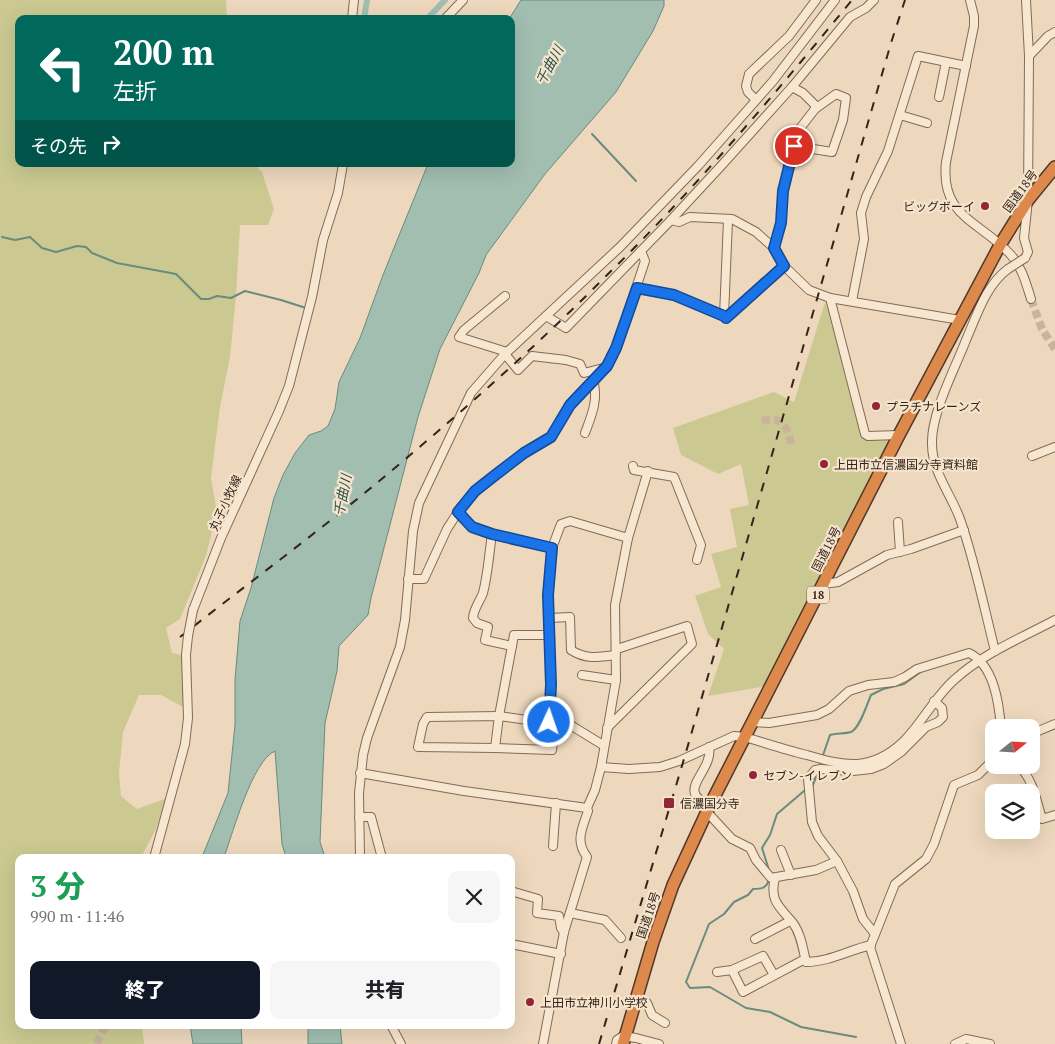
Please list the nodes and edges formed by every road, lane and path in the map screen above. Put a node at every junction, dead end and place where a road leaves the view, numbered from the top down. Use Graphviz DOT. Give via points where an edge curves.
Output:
graph roads {
  1 [pos="354,0"];
  2 [pos="463,0"];
  3 [pos="816,0"];
  4 [pos="835,0"];
  5 [pos="874,0"];
  6 [pos="970,0"];
  7 [pos="1026,0"];
  8 [pos="352,15"];
  9 [pos="449,15"];
  10 [pos="1055,32"];
  11 [pos="1029,56"];
  12 [pos="946,62"];
  13 [pos="966,66"];
  14 [pos="792,88"];
  15 [pos="939,97"];
  16 [pos="756,100"];
  17 [pos="815,110"];
  18 [pos="900,114"];
  19 [pos="927,123"];
  20 [pos="794,146"];
  21 [pos="342,167"];
  22 [pos="1055,167"];
  23 [pos="1028,200"];
  24 [pos="672,220"];
  25 [pos="728,220"];
  26 [pos="1000,245"];
  27 [pos="774,248"];
  28 [pos="641,251"];
  29 [pos="784,266"];
  30 [pos="637,288"];
  31 [pos="505,296"];
  32 [pos="830,298"];
  33 [pos="1031,299"];
  34 [pos="852,302"];
  35 [pos="546,316"];
  36 [pos="724,316"];
  37 [pos="960,320"];
  38 [pos="506,353"];
  39 [pos="607,366"];
  40 [pos="594,381"];
  41 [pos="585,433"];
  42 [pos="899,435"];
  43 [pos="1055,447"];
  44 [pos="1032,456"];
  45 [pos="633,466"];
  46 [pos="648,471"];
  47 [pos="458,512"];
  48 [pos="898,522"];
  49 [pos="964,530"];
  50 [pos="492,534"];
  51 [pos="628,538"];
  52 [pos="552,548"];
  53 [pos="900,552"];
  54 [pos="697,560"];
  55 [pos="408,579"];
  56 [pos="824,584"];
  57 [pos="548,618"];
  58 [pos="1055,620"];
  59 [pos="549,634"];
  60 [pos="512,646"];
  61 [pos="995,651"];
  62 [pos="616,652"];
  63 [pos="979,661"];
  64 [pos="582,675"];
  65 [pos="616,680"];
  66 [pos="934,701"];
  67 [pos="499,716"];
  68 [pos="1001,719"];
  69 [pos="753,722"];
  70 [pos="552,723"];
  71 [pos="1055,724"];
  72 [pos="607,728"];
  73 [pos="1040,730"];
  74 [pos="745,737"];
  75 [pos="603,745"];
  76 [pos="709,747"];
  77 [pos="495,748"];
  78 [pos="601,767"];
  79 [pos="985,768"];
  80 [pos="360,773"];
  81 [pos="1026,774"];
  82 [pos="556,803"];
  83 [pos="587,808"];
  84 [pos="709,809"];
  85 [pos="1055,815"];
  86 [pos="359,817"];
  87 [pos="553,846"];
  88 [pos="781,850"];
  89 [pos="155,854"];
  90 [pos="360,854"];
  91 [pos="381,854"];
  92 [pos="837,861"];
  93 [pos="791,875"];
  94 [pos="775,878"];
  95 [pos="515,892"];
  96 [pos="570,913"];
  97 [pos="790,921"];
  98 [pos="564,932"];
  99 [pos="875,934"];
  100 [pos="621,938"];
  101 [pos="755,939"];
  102 [pos="515,945"];
  103 [pos="871,945"];
  104 [pos="561,954"];
  105 [pos="805,959"];
  106 [pos="732,970"];
  107 [pos="716,972"];
  108 [pos="774,975"];
  109 [pos="636,999"];
  110 [pos="665,1023"];
  111 [pos="393,1029"];
  112 [pos="624,1040"];
  113 [pos="401,1044"];
  114 [pos="543,1044"];
  115 [pos="616,1044"];
  116 [pos="658,1044"];
  117 [pos="901,1044"];
  118 [pos="956,1044"];
  119 [pos="990,1044"];
  1 -- 8 [label="street"];
  2 -- 9 [label="street"];
  3 -- 16 [label="street" via="788,36 749,74 746,86"];
  4 -- 16 [label="street"];
  5 -- 14 [label="street" via="850,17"];
  6 -- 13 [label="street" via="974,16"];
  7 -- 11 [label="street"];
  10 -- 11 [label="street"];
  11 -- 23 [label="street"];
  12 -- 13 [label="street"];
  12 -- 15 [label="street"];
  12 -- 18 [label="street" via="918,56"];
  13 -- 26 [label="street" via="944,177 958,209"];
  14 -- 17 [label="street" via="816,105"];
  14 -- 24 [label="street"];
  16 -- 35 [label="street" via="620,248"];
  17 -- 20 [label="street" via="798,131"];
  17 -- 20 [label="street" via="836,94 846,98 843,120 832,152"];
  18 -- 19 [label="street"];
  18 -- 34 [label="street" via="888,152 861,213 864,239"];
  20 -- 27 [label="street"];
  21 -- 89 [label="street, 丸子小牧線, bridge" via="288,386 193,610 186,655 188,718 185,744"];
  22 -- 23 [label="highway, 国道18号 / 18"];
  23 -- 26 [label="highway, 国道18号 / 18"];
  23 -- 49 [label="street, bridge" via="1024,238 1028,252 1025,258 998,276 982,301 936,416 932,445 942,482"];
  24 -- 25 [label="street" via="679,222 690,217"];
  24 -- 28 [label="street"];
  25 -- 27 [label="street" via="756,232"];
  25 -- 36 [label="street"];
  26 -- 33 [label="street" via="1023,273"];
  26 -- 37 [label="highway, 国道18号 / 18"];
  27 -- 29 [label="street"];
  28 -- 30 [label="street" via="645,261"];
  28 -- 35 [label="street" via="566,328"];
  29 -- 32 [label="street" via="808,290"];
  29 -- 36 [label="street" via="726,318"];
  30 -- 36 [label="street" via="674,295"];
  30 -- 39 [label="street"];
  31 -- 38 [label="street" via="459,337"];
  32 -- 34 [label="street"];
  32 -- 42 [label="street" via="865,434"];
  34 -- 37 [label="street"];
  35 -- 38 [label="street"];
  37 -- 42 [label="highway, 国道18号 / 18"];
  38 -- 39 [label="street" via="518,370 532,356 580,364 584,373"];
  38 -- 55 [label="street" via="471,393 419,503 412,532"];
  39 -- 40 [label="street"];
  40 -- 41 [label="street" via="594,408"];
  40 -- 47 [label="street" via="570,405 551,437 524,453 475,491"];
  42 -- 56 [label="highway, 国道18号 / 18"];
  43 -- 44 [label="street"];
  45 -- 46 [label="street" via="634,470"];
  46 -- 51 [label="street"];
  46 -- 54 [label="street" via="674,477 700,545"];
  47 -- 50 [label="street" via="472,527"];
  47 -- 55 [label="street" via="424,579"];
  48 -- 53 [label="street"];
  49 -- 53 [label="street"];
  49 -- 61 [label="street"];
  50 -- 52 [label="street"];
  50 -- 60 [label="street" via="483,591 473,618 488,627 485,640"];
  51 -- 52 [label="street" via="570,521 561,524"];
  51 -- 62 [label="street" via="615,605"];
  52 -- 57 [label="street"];
  53 -- 56 [label="street" via="838,582"];
  55 -- 80 [label="street" via="400,648 367,738"];
  56 -- 69 [label="highway, 国道18号 / 18"];
  57 -- 59 [label="street"];
  57 -- 62 [label="street" via="570,617 571,650 578,655 592,658"];
  58 -- 61 [label="street"];
  59 -- 60 [label="street" via="514,635"];
  59 -- 70 [label="street"];
  60 -- 67 [label="street"];
  61 -- 63 [label="street"];
  62 -- 65 [label="street"];
  62 -- 72 [label="street" via="687,626 692,644"];
  63 -- 66 [label="street"];
  63 -- 68 [label="street" via="989,673"];
  63 -- 69 [label="street" via="966,654 917,669 894,682 857,688 817,715 769,723"];
  64 -- 65 [label="street"];
  65 -- 72 [label="street"];
  66 -- 74 [label="street" via="902,742 880,758 868,762 828,762"];
  66 -- 92 [label="street" via="942,708 943,717 926,727 892,759 871,769 821,769 812,773 808,786 812,822 818,836"];
  67 -- 70 [label="street"];
  67 -- 77 [label="street"];
  67 -- 77 [label="street" via="427,717 418,747"];
  69 -- 74 [label="highway, 国道18号 / 18"];
  70 -- 75 [label="street" via="572,726"];
  70 -- 77 [label="street" via="552,750"];
  71 -- 73 [label="street"];
  72 -- 75 [label="street"];
  74 -- 76 [label="street" via="734,736"];
  74 -- 84 [label="highway, 国道18号 / 18"];
  75 -- 78 [label="street"];
  76 -- 78 [label="street" via="660,767"];
  76 -- 84 [label="street" via="709,760 694,795"];
  78 -- 83 [label="street"];
  79 -- 99 [label="street" via="978,775 954,785 934,844 926,859 895,884"];
  80 -- 82 [label="street"];
  80 -- 86 [label="street"];
  81 -- 85 [label="street" via="1042,819"];
  82 -- 83 [label="street"];
  82 -- 87 [label="street"];
  83 -- 96 [label="street" via="580,839 588,858"];
  84 -- 94 [label="street" via="732,839 750,848 763,870"];
  84 -- 109 [label="highway, 国道18号 / 18" via="673,885"];
  86 -- 90 [label="street"];
  86 -- 91 [label="street" via="371,817"];
  88 -- 93 [label="street"];
  92 -- 93 [label="street"];
  92 -- 99 [label="street" via="853,890 863,919"];
  93 -- 94 [label="street"];
  94 -- 97 [label="street" via="772,892"];
  95 -- 98 [label="street" via="538,899 537,913 559,916"];
  96 -- 98 [label="street"];
  96 -- 100 [label="street" via="605,920"];
  97 -- 101 [label="street"];
  97 -- 105 [label="street" via="800,938"];
  98 -- 104 [label="street"];
  99 -- 103 [label="street"];
  102 -- 104 [label="street"];
  103 -- 105 [label="street" via="827,960 806,962"];
  103 -- 117 [label="street"];
  104 -- 114 [label="street"];
  105 -- 108 [label="street"];
  106 -- 107 [label="street"];
  106 -- 108 [label="street" via="763,956"];
  106 -- 108 [label="street" via="743,992"];
  109 -- 110 [label="street" via="647,1003 652,1015"];
  109 -- 112 [label="highway, 国道18号 / 18"];
  111 -- 113 [label="street"];
  112 -- 115 [label="street" via="621,1036"];
  112 -- 116 [label="street"];
  118 -- 119 [label="street" via="966,1039"];
}
